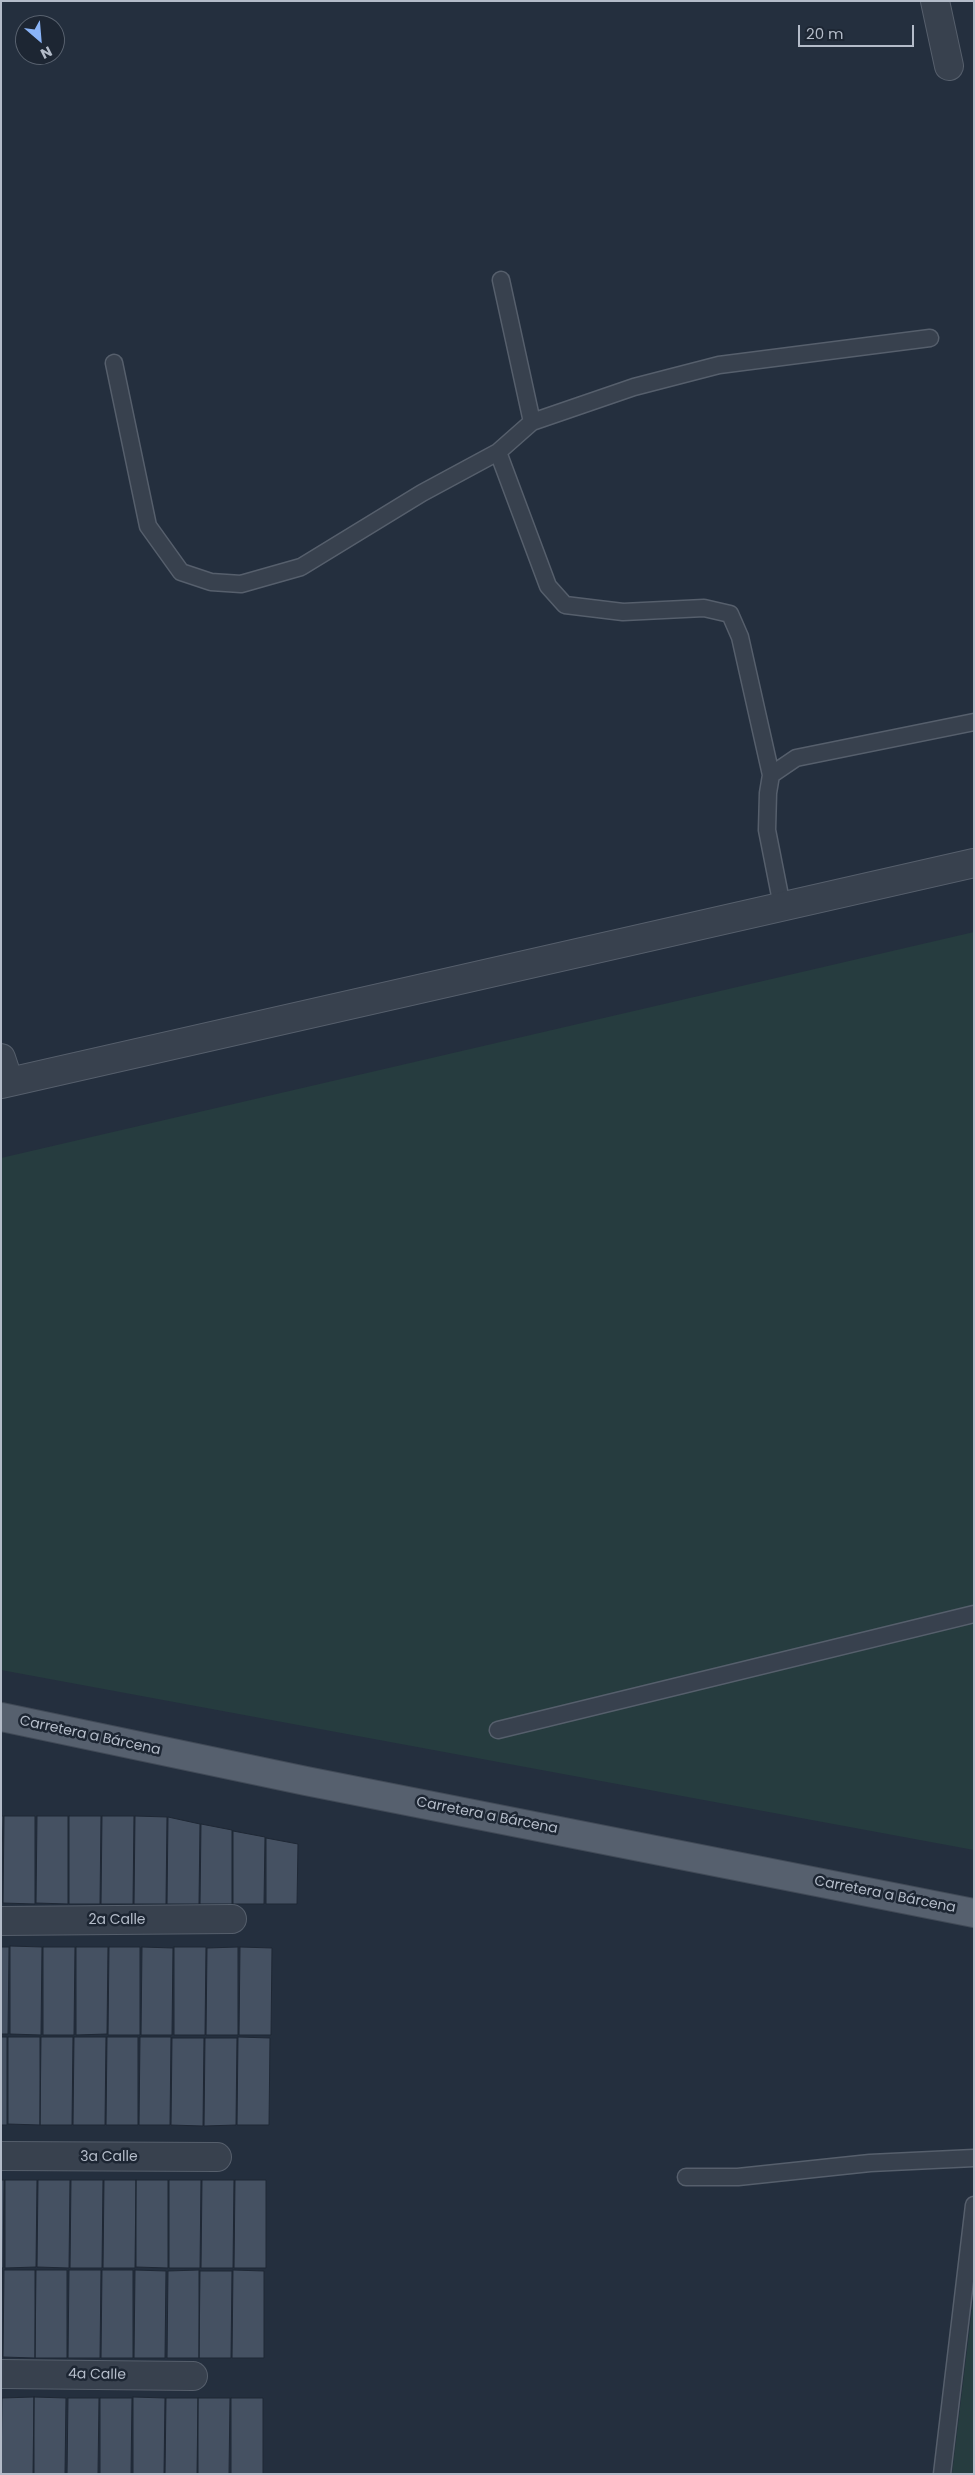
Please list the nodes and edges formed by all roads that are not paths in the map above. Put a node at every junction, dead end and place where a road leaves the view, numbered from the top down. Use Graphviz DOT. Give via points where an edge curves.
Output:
graph roads {
  1 [pos="935,1"];
  2 [pos="949,66"];
  3 [pos="501,280"];
  4 [pos="930,338"];
  5 [pos="114,363"];
  6 [pos="532,422"];
  7 [pos="498,452"];
  8 [pos="974,722"];
  9 [pos="771,775"];
  10 [pos="974,863"];
  11 [pos="782,906"];
  12 [pos="4,1075"];
  13 [pos="974,1614"];
  14 [pos="1,1718"];
  15 [pos="498,1730"];
  16 [pos="974,1912"];
  17 [pos="232,1919"];
  18 [pos="1,1921"];
  19 [pos="1,2156"];
  20 [pos="217,2157"];
  21 [pos="974,2158"];
  22 [pos="686,2177"];
  23 [pos="974,2205"];
  24 [pos="964,2298"];
  25 [pos="974,2312"];
  26 [pos="1,2374"];
  27 [pos="193,2376"];
  28 [pos="942,2474"];
  1 -- 2 [label="street"];
  3 -- 6 [label="lane"];
  4 -- 6 [label="lane" via="719,365 634,387"];
  5 -- 7 [label="lane" via="148,526 181,572 211,582 241,584 301,566 422,493"];
  6 -- 7 [label="lane"];
  7 -- 9 [label="lane" via="548,586 565,606 623,612 704,608 730,614 740,637"];
  8 -- 9 [label="lane" via="796,758"];
  9 -- 11 [label="lane" via="767,830"];
  10 -- 11 [label="street"];
  11 -- 12 [label="street"];
  13 -- 15 [label="lane"];
  14 -- 16 [label="main road, Carretera a Bárcena"];
  17 -- 18 [label="street, 2a Calle"];
  19 -- 20 [label="street, 3a Calle"];
  21 -- 22 [label="lane" via="870,2163 738,2177"];
  23 -- 24 [label="lane"];
  24 -- 25 [label="lane"];
  24 -- 28 [label="lane"];
  26 -- 27 [label="street, 4a Calle"];
}
